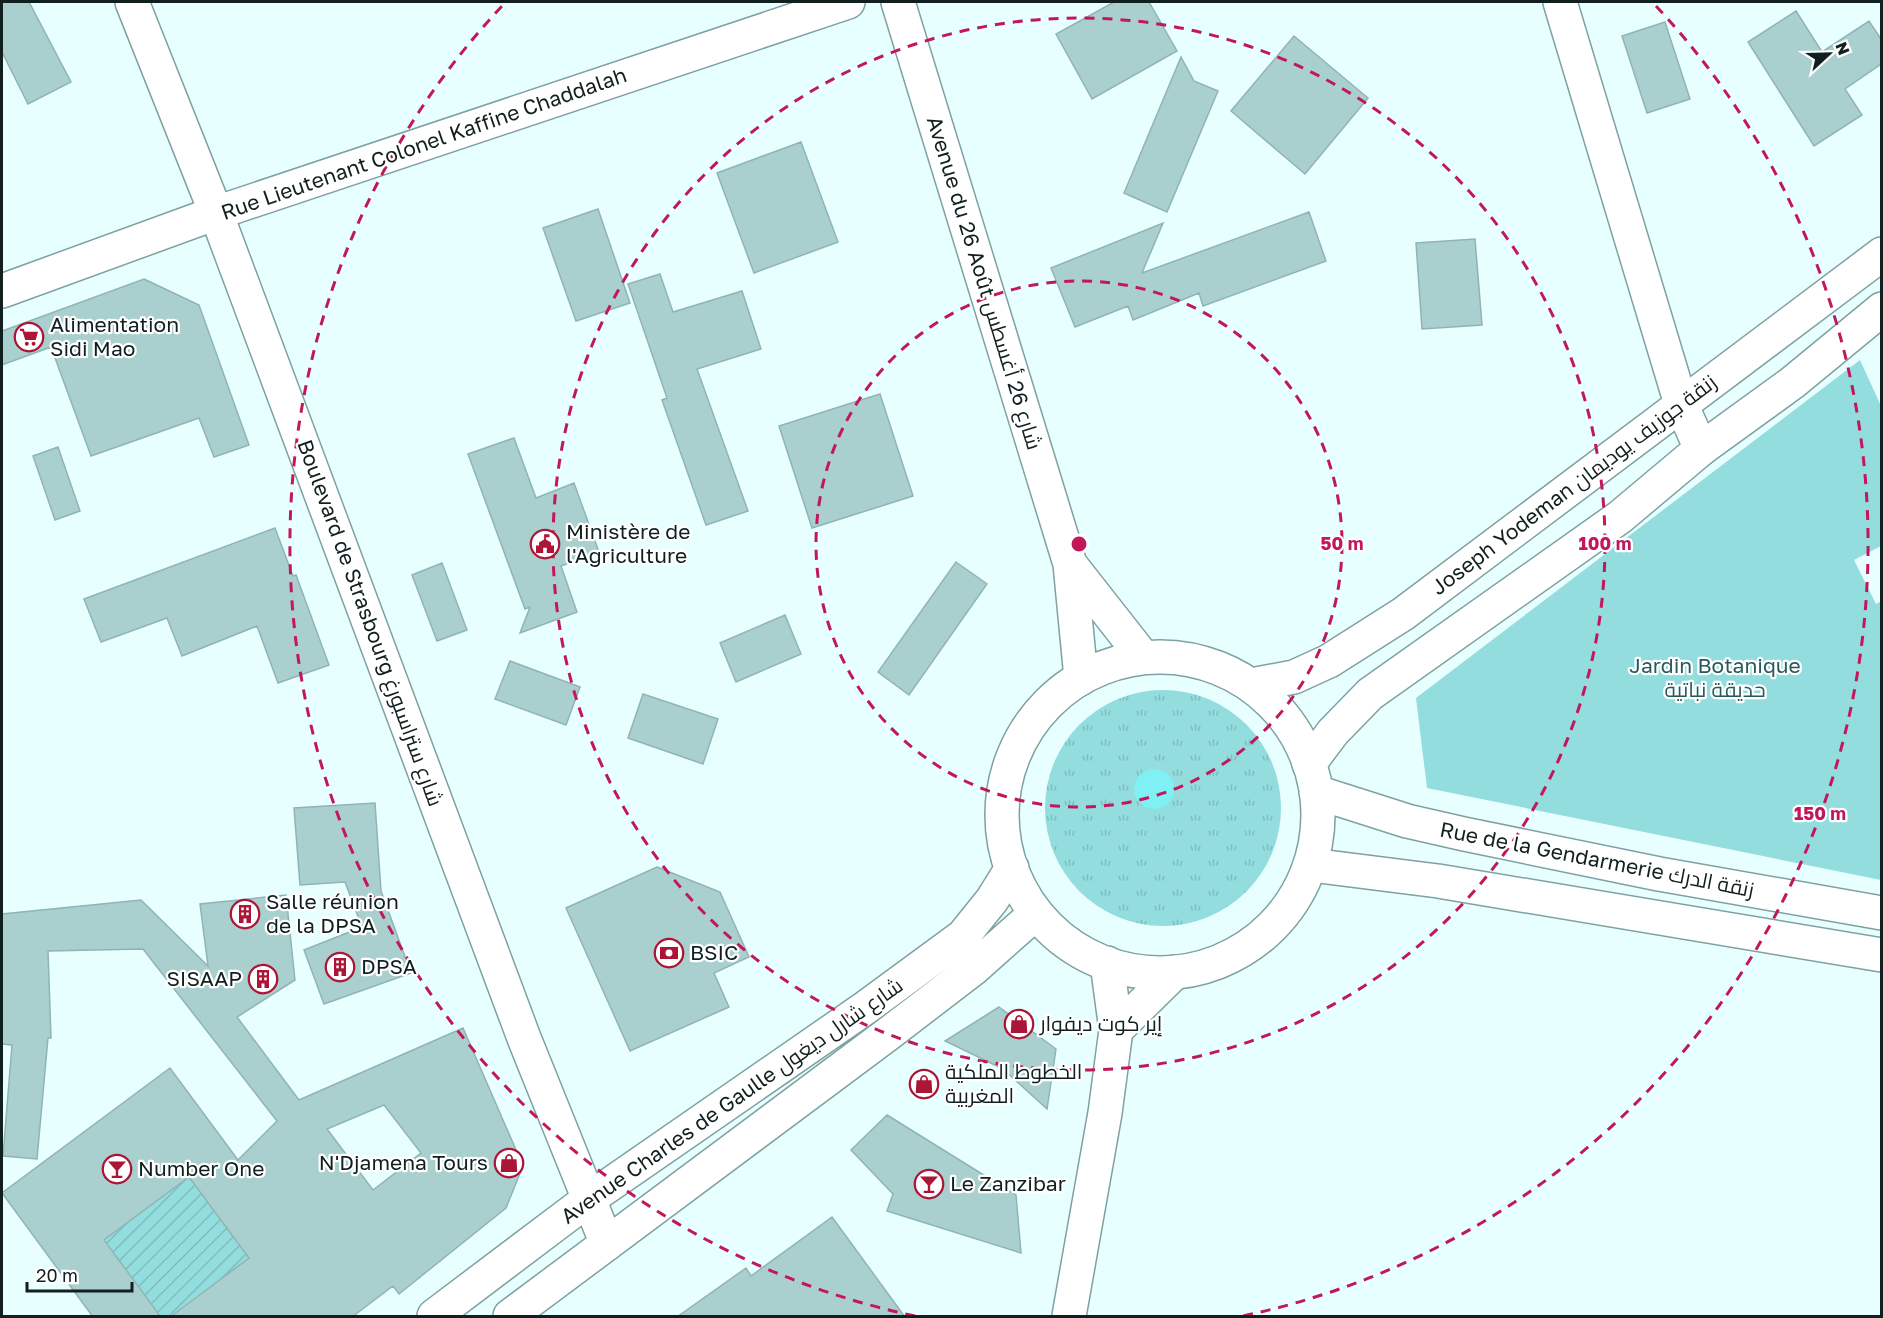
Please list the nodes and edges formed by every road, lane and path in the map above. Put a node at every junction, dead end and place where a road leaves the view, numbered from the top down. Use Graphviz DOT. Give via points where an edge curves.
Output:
graph roads {
  1 [pos="132,2"];
  2 [pos="848,2"];
  3 [pos="898,2"];
  4 [pos="1560,2"];
  5 [pos="216,213"];
  6 [pos="1881,254"];
  7 [pos="2,291"];
  8 [pos="1881,309"];
  9 [pos="1681,404"];
  10 [pos="1701,449"];
  11 [pos="1070,564"];
  12 [pos="1143,657"];
  13 [pos="1081,678"];
  14 [pos="1251,685"];
  15 [pos="1313,778"];
  16 [pos="1311,866"];
  17 [pos="1012,868"];
  18 [pos="1036,913"];
  19 [pos="1881,913"];
  20 [pos="1881,955"];
  21 [pos="1107,963"];
  22 [pos="1175,972"];
  23 [pos="1116,1030"];
  24 [pos="589,1199"];
  25 [pos="607,1244"];
  26 [pos="434,1317"];
  27 [pos="510,1317"];
  28 [pos="1069,1317"];
  1 -- 5 [label="main road, Boulevard de Strasbourg شارع ستراسبورغ"];
  2 -- 5 [label="main road, Rue Lieutenant Colonel Kaffine Chaddalah"];
  3 -- 11 [label="main road, Avenue du 26 Août شارع 26 أغسطس"];
  4 -- 9 [label="main road"];
  5 -- 7 [label="main road, Rue Lieutenant Colonel Kaffine Chaddalah"];
  5 -- 24 [label="main road, Boulevard de Strasbourg شارع ستراسبورغ" via="524,1038"];
  6 -- 9 [label="main road, Joseph Yodeman زنقة جوزيف يوديمان"];
  8 -- 10 [label="main road" via="1792,383"];
  9 -- 10 [label="main road"];
  9 -- 14 [label="main road, Joseph Yodeman زنقة جوزيف يوديمان" via="1403,614 1329,661 1303,673"];
  10 -- 15 [label="main road" via="1620,516 1370,694 1333,732"];
  11 -- 12 [label="main road, Avenue du 26 Août شارع 26 أغسطس"];
  11 -- 13 [label="main road, Avenue du 26 Août شارع 26 أغسطس"];
  12 -- 13 [label="main road" via="1102,666"];
  12 -- 14 [label="main road" via="1184,658 1224,669"];
  13 -- 17 [label="main road" via="1044,706 1025,732 1011,762 1003,794 1003,826"];
  14 -- 15 [label="main road" via="1287,720"];
  15 -- 16 [label="main road" via="1315,845"];
  15 -- 19 [label="main road, Rue de la Gendarmerie زنقة الدرك" via="1407,821 1659,874"];
  16 -- 20 [label="main road, Rue de la Gendarmerie زنقة الدرك" via="1438,881"];
  16 -- 22 [label="main road" via="1282,917 1256,941 1206,967"];
  17 -- 18 [label="main road"];
  17 -- 24 [label="main road, Avenue Charles de Gaulle شارع شارل ديغول" via="963,936 849,1020"];
  18 -- 21 [label="main road" via="1074,947"];
  18 -- 25 [label="main road, Avenue Charles de Gaulle شارع شارل ديغول" via="973,969"];
  21 -- 22 [label="main road" via="1144,972"];
  21 -- 23 [label="main road"];
  22 -- 23 [label="main road"];
  23 -- 28 [label="main road"];
  24 -- 25 [label="main road, Boulevard de Strasbourg شارع ستراسبورغ"];
  24 -- 26 [label="main road, Avenue Charles de Gaulle شارع شارل ديغول"];
  25 -- 27 [label="main road, Avenue Charles de Gaulle شارع شارل ديغول"];
}
